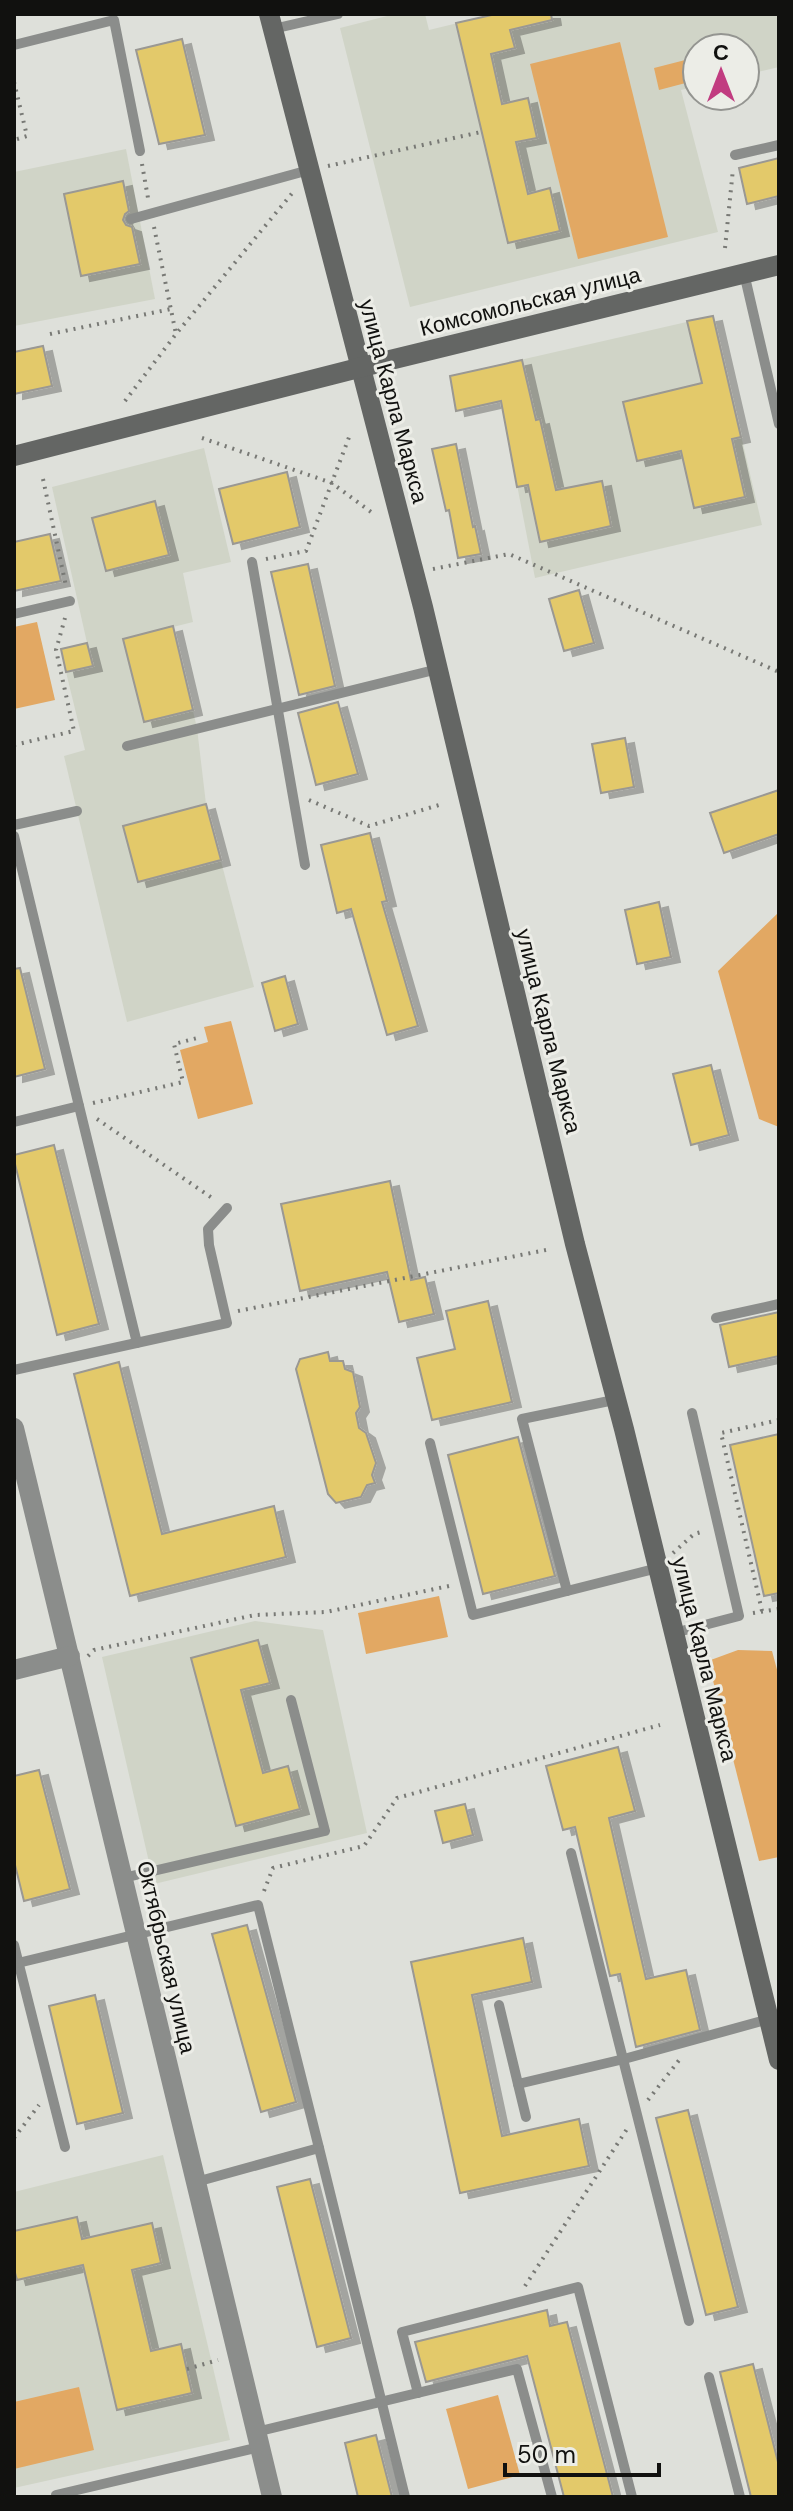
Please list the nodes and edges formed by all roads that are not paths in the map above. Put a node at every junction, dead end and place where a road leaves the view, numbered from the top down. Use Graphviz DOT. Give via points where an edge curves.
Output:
graph roads {
  1 [pos="338,14"];
  2 [pos="271,22"];
  3 [pos="14,45"];
  4 [pos="779,145"];
  5 [pos="140,151"];
  6 [pos="735,155"];
  7 [pos="309,170"];
  8 [pos="131,219"];
  9 [pos="779,265"];
  10 [pos="744,273"];
  11 [pos="361,367"];
  12 [pos="779,424"];
  13 [pos="14,456"];
  14 [pos="252,562"];
  15 [pos="70,601"];
  16 [pos="14,614"];
  17 [pos="438,669"];
  18 [pos="278,710"];
  19 [pos="127,746"];
  20 [pos="77,811"];
  21 [pos="14,825"];
  22 [pos="14,836"];
  23 [pos="305,865"];
  24 [pos="79,1106"];
  25 [pos="14,1122"];
  26 [pos="227,1208"];
  27 [pos="779,1304"];
  28 [pos="716,1318"];
  29 [pos="137,1343"];
  30 [pos="14,1370"];
  31 [pos="614,1400"];
  32 [pos="692,1413"];
  33 [pos="14,1428"];
  34 [pos="430,1443"];
  35 [pos="658,1568"];
  36 [pos="567,1591"];
  37 [pos="674,1633"];
  38 [pos="72,1664"];
  39 [pos="14,1670"];
  40 [pos="291,1700"];
  41 [pos="571,1853"];
  42 [pos="123,1878"];
  43 [pos="137,1935"];
  44 [pos="14,1945"];
  45 [pos="18,1963"];
  46 [pos="499,2005"];
  47 [pos="774,2018"];
  48 [pos="624,2059"];
  49 [pos="779,2060"];
  50 [pos="518,2084"];
  51 [pos="526,2117"];
  52 [pos="65,2147"];
  53 [pos="319,2148"];
  54 [pos="196,2182"];
  55 [pos="689,2321"];
  56 [pos="709,2377"];
  57 [pos="418,2393"];
  58 [pos="381,2402"];
  59 [pos="258,2439"];
  60 [pos="56,2497"];
  61 [pos="272,2497"];
  62 [pos="405,2497"];
  63 [pos="552,2497"];
  64 [pos="632,2497"];
  65 [pos="740,2497"];
  1 -- 2 [label="lane"];
  2 -- 7 [label="main road, улица Карла Маркса"];
  3 -- 5 [label="lane" via="114,20"];
  4 -- 6 [label="lane"];
  7 -- 8 [label="lane"];
  7 -- 11 [label="main road, улица Карла Маркса"];
  9 -- 10 [label="main road, Комсомольская улица"];
  10 -- 11 [label="main road, Комсомольская улица"];
  10 -- 12 [label="lane"];
  11 -- 13 [label="main road, Комсомольская улица"];
  11 -- 17 [label="main road, улица Карла Маркса"];
  14 -- 18 [label="lane"];
  15 -- 16 [label="lane"];
  17 -- 18 [label="lane"];
  17 -- 31 [label="main road, улица Карла Маркса"];
  18 -- 19 [label="lane"];
  18 -- 23 [label="lane"];
  20 -- 21 [label="lane"];
  22 -- 24 [label="lane"];
  24 -- 25 [label="lane"];
  24 -- 29 [label="lane"];
  26 -- 29 [label="lane" via="208,1229 227,1323"];
  27 -- 28 [label="lane"];
  29 -- 30 [label="lane"];
  31 -- 35 [label="main road, улица Карла Маркса"];
  31 -- 36 [label="lane" via="522,1419"];
  32 -- 37 [label="lane" via="739,1616"];
  33 -- 38 [label="street, Октябрьская улица"];
  34 -- 36 [label="lane" via="473,1615"];
  35 -- 36 [label="lane"];
  35 -- 37 [label="main road, улица Карла Маркса"];
  37 -- 47 [label="main road, улица Карла Маркса"];
  38 -- 39 [label="street"];
  38 -- 42 [label="street, Октябрьская улица"];
  40 -- 42 [label="lane" via="325,1831"];
  41 -- 48 [label="lane"];
  42 -- 43 [label="street, Октябрьская улица"];
  43 -- 45 [label="lane"];
  43 -- 53 [label="lane" via="258,1905"];
  43 -- 54 [label="street, Октябрьская улица"];
  44 -- 45 [label="lane"];
  45 -- 52 [label="lane"];
  46 -- 50 [label="lane"];
  47 -- 48 [label="lane"];
  47 -- 49 [label="main road, улица Карла Маркса"];
  48 -- 50 [label="lane"];
  48 -- 55 [label="lane"];
  50 -- 51 [label="lane"];
  53 -- 54 [label="lane"];
  53 -- 58 [label="lane"];
  54 -- 59 [label="street, Октябрьская улица"];
  56 -- 65 [label="lane"];
  57 -- 58 [label="lane"];
  57 -- 63 [label="lane" via="517,2369"];
  57 -- 64 [label="lane" via="402,2332 578,2287"];
  58 -- 59 [label="lane"];
  58 -- 62 [label="lane"];
  59 -- 60 [label="lane"];
  59 -- 61 [label="street, Октябрьская улица"];
}
